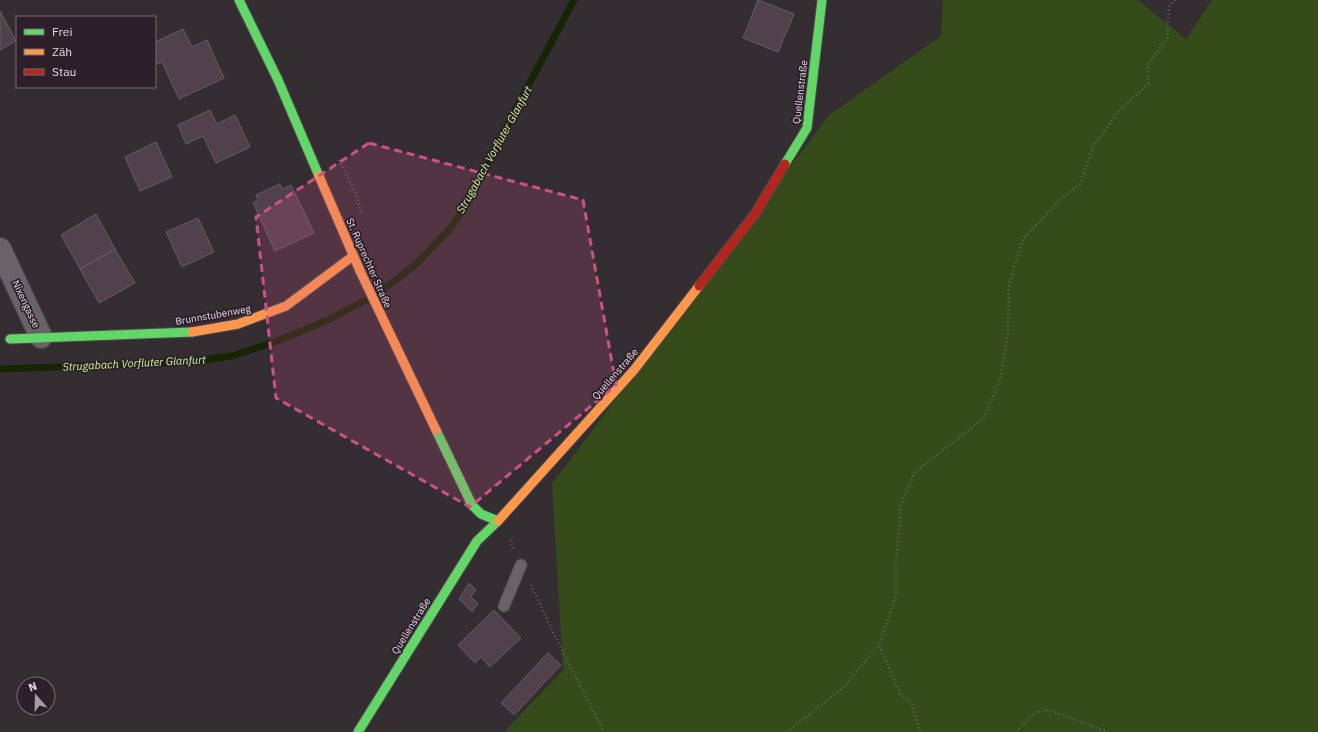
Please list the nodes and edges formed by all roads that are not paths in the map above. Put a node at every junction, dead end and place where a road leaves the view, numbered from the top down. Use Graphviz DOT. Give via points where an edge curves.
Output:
graph roads {
  1 [pos="239,0"];
  2 [pos="822,0"];
  3 [pos="0,249"];
  4 [pos="354,256"];
  5 [pos="41,337"];
  6 [pos="10,339"];
  7 [pos="498,521"];
  8 [pos="521,565"];
  9 [pos="504,606"];
  10 [pos="358,732"];
  1 -- 4 [label="street, St. Ruprechter Straße" via="278,80"];
  2 -- 7 [label="street, Quellenstraße" via="807,128 756,214 634,370"];
  3 -- 5 [label="street, Nixengasse"];
  4 -- 5 [label="street, Brunnstubenweg" via="286,306 238,324 185,333"];
  4 -- 7 [label="street, St. Ruprechter Straße" via="472,505 481,514"];
  5 -- 6 [label="street, Brunnstubenweg"];
  7 -- 10 [label="street, Quellenstraße" via="477,541"];
  8 -- 9 [label="lane"];
}
